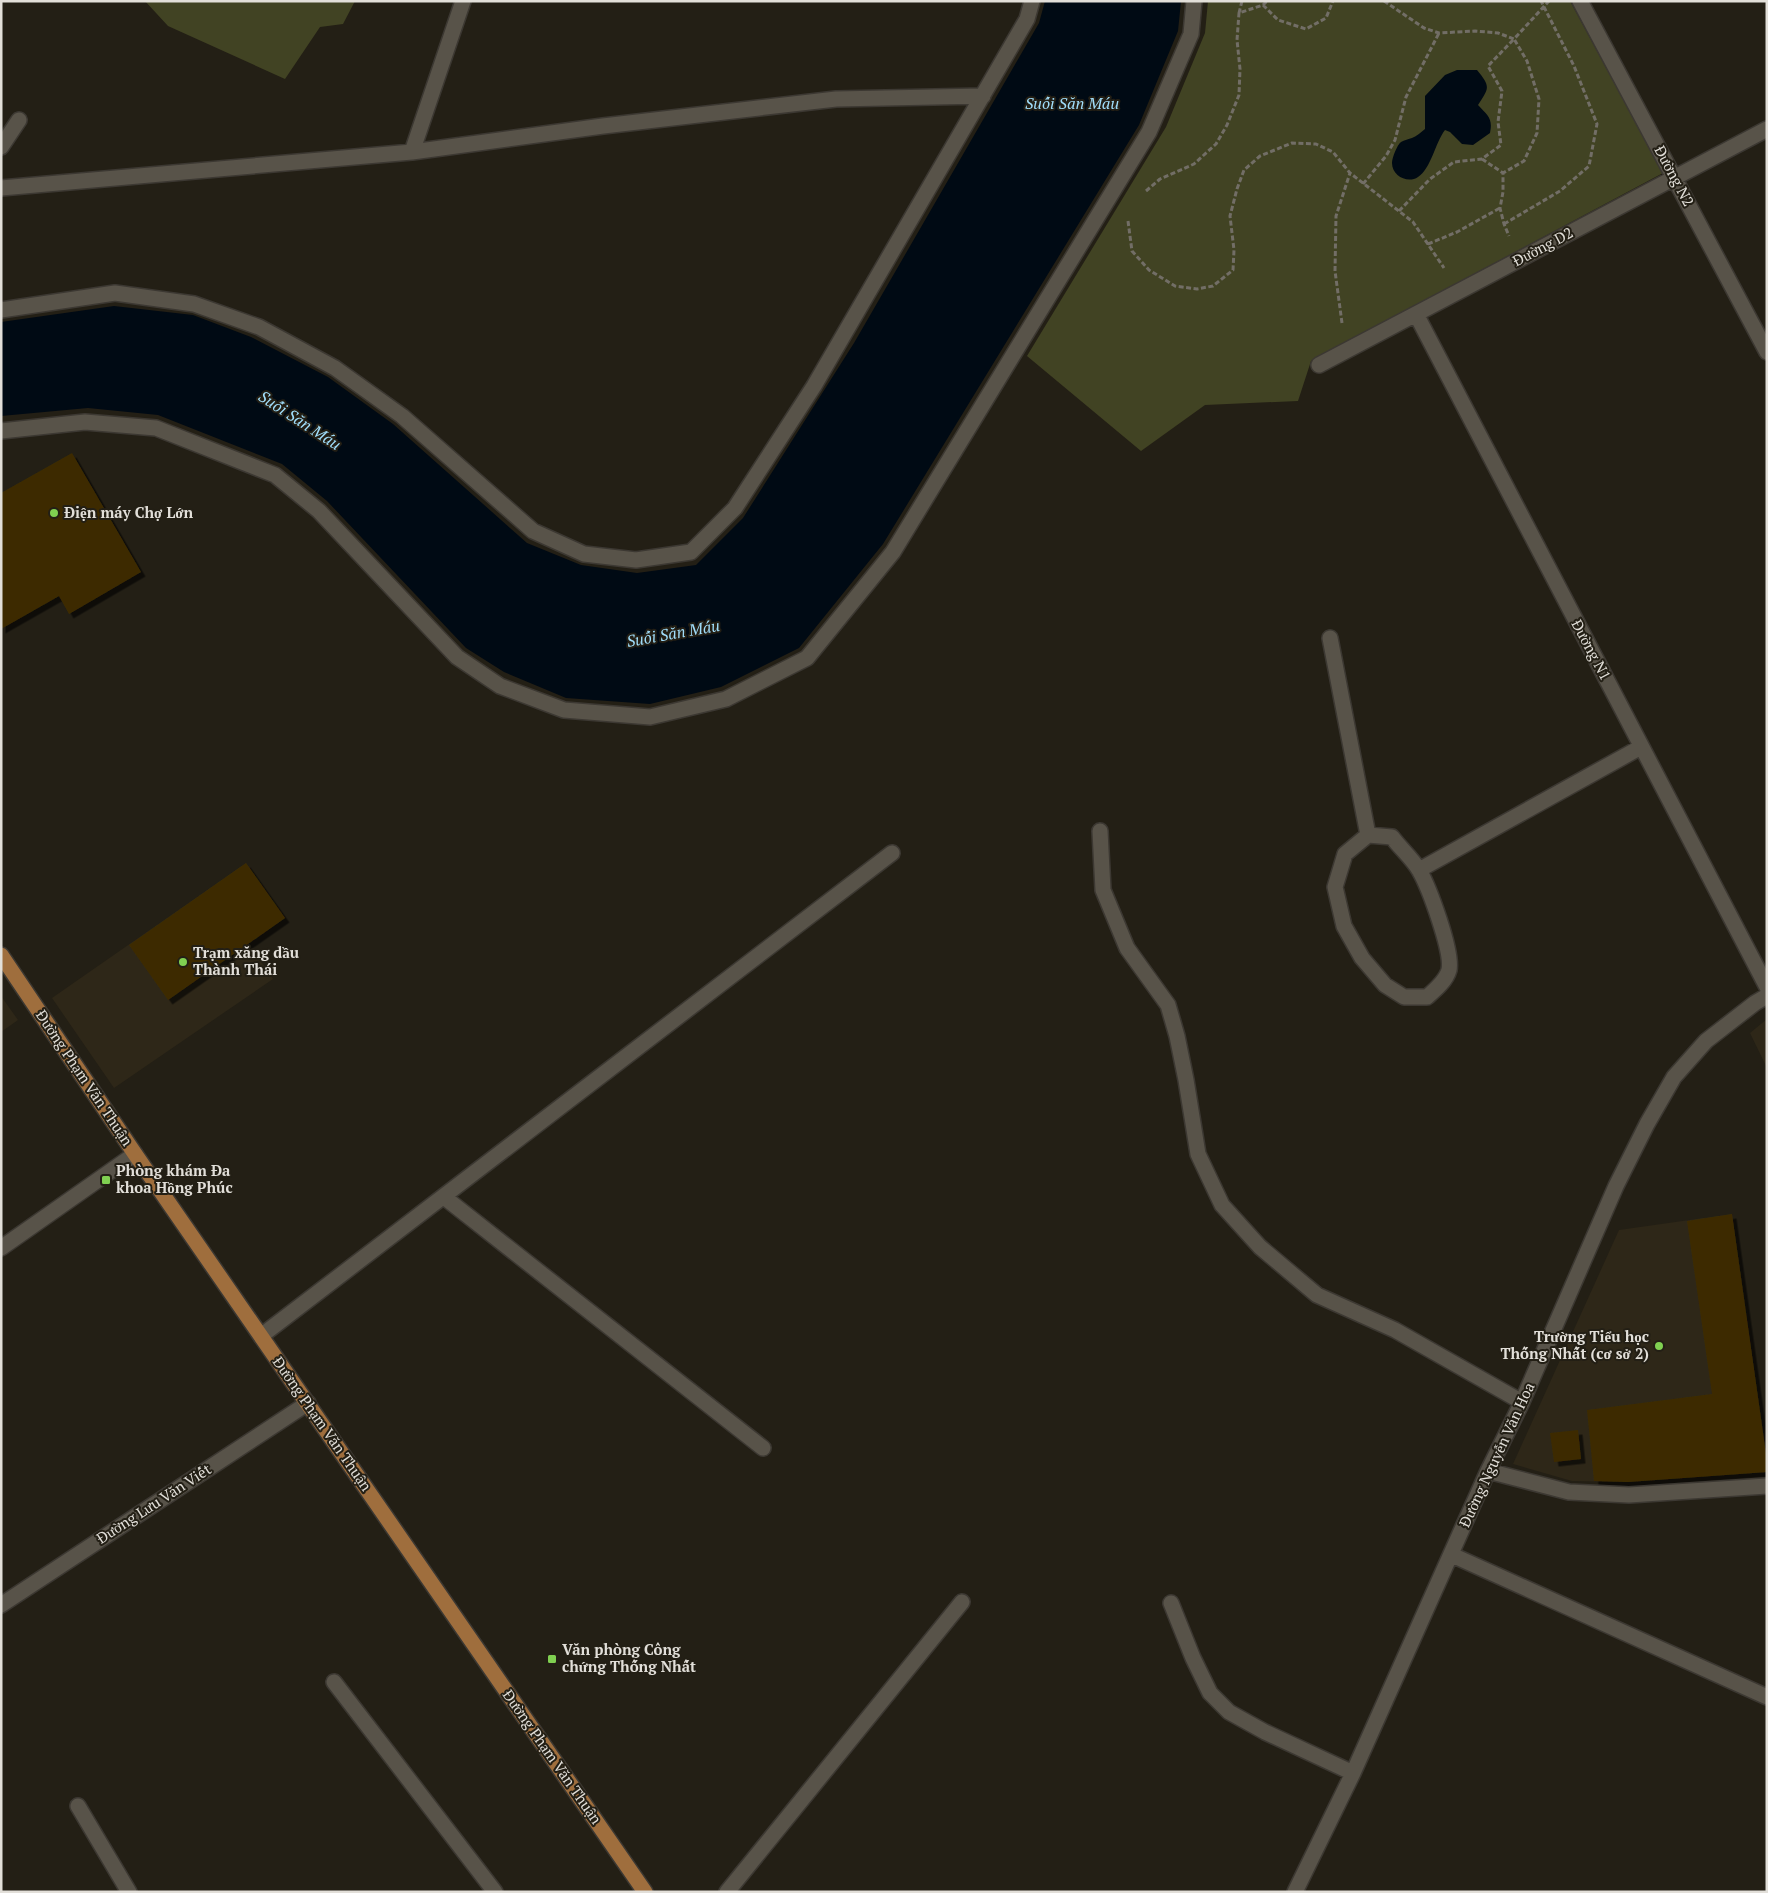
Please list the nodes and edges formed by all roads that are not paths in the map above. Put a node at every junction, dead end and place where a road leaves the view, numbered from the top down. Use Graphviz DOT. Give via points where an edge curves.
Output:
graph roads {
  1 [pos="463,1"];
  2 [pos="1032,1"];
  3 [pos="1194,1"];
  4 [pos="1580,1"];
  5 [pos="983,96"];
  6 [pos="19,120"];
  7 [pos="1767,129"];
  8 [pos="1,146"];
  9 [pos="412,152"];
  10 [pos="1675,178"];
  11 [pos="1,188"];
  12 [pos="1,310"];
  13 [pos="1416,314"];
  14 [pos="1767,352"];
  15 [pos="1319,365"];
  16 [pos="1,431"];
  17 [pos="1330,638"];
  18 [pos="1641,747"];
  19 [pos="1100,831"];
  20 [pos="1368,836"];
  21 [pos="892,853"];
  22 [pos="1418,870"];
  23 [pos="1,955"];
  24 [pos="1767,987"];
  25 [pos="1767,996"];
  26 [pos="136,1154"];
  27 [pos="444,1197"];
  28 [pos="1,1248"];
  29 [pos="261,1336"];
  30 [pos="1522,1402"];
  31 [pos="308,1403"];
  32 [pos="763,1448"];
  33 [pos="1488,1471"];
  34 [pos="1767,1486"];
  35 [pos="1452,1555"];
  36 [pos="962,1602"];
  37 [pos="1171,1603"];
  38 [pos="1,1605"];
  39 [pos="334,1682"];
  40 [pos="1767,1697"];
  41 [pos="1354,1773"];
  42 [pos="78,1806"];
  43 [pos="129,1892"];
  44 [pos="495,1892"];
  45 [pos="645,1892"];
  46 [pos="727,1892"];
  47 [pos="1295,1892"];
  1 -- 9 [label="street"];
  2 -- 5 [label="street" via="1027,19"];
  3 -- 16 [label="street" via="1190,34 1149,132 893,552 807,658 726,699 650,717 564,710 500,686 457,657 319,511 275,475 156,428 85,422"];
  4 -- 10 [label="street, Đường N2"];
  5 -- 9 [label="street" via="836,99"];
  5 -- 12 [label="street" via="814,386 735,508 691,552 636,560 584,554 533,531 402,416 335,368 258,327 194,304 115,293"];
  6 -- 8 [label="street"];
  7 -- 10 [label="street, Đường D2"];
  9 -- 11 [label="street"];
  10 -- 13 [label="street, Đường D2"];
  10 -- 14 [label="street, Đường N2"];
  13 -- 15 [label="street, Đường D2"];
  13 -- 18 [label="street, Đường N1"];
  17 -- 20 [label="street"];
  18 -- 22 [label="street"];
  18 -- 24 [label="street, Đường N1"];
  19 -- 30 [label="street" via="1103,890 1127,948 1168,1005 1186,1080 1198,1154 1222,1205 1260,1247 1317,1296 1395,1330"];
  20 -- 22 [label="street" via="1392,837"];
  20 -- 22 [label="street" via="1345,854 1335,888 1344,926 1362,958 1385,985 1404,997 1427,997 1439,987 1449,970 1446,945 1434,904"];
  21 -- 27 [label="street"];
  23 -- 26 [label="main road, Đường Phạm Văn Thuận"];
  25 -- 30 [label="street, Đường Nguyễn Văn Hoa" via="1706,1041 1674,1077 1616,1186"];
  26 -- 28 [label="street"];
  26 -- 29 [label="main road, Đường Phạm Văn Thuận"];
  27 -- 29 [label="street"];
  27 -- 32 [label="street"];
  29 -- 31 [label="main road, Đường Phạm Văn Thuận"];
  30 -- 33 [label="street, Đường Nguyễn Văn Hoa"];
  31 -- 38 [label="street, Đường Lưu Văn Viết"];
  31 -- 45 [label="main road, Đường Phạm Văn Thuận"];
  33 -- 34 [label="street" via="1569,1492 1630,1495"];
  33 -- 35 [label="street, Đường Nguyễn Văn Hoa"];
  35 -- 40 [label="street"];
  35 -- 41 [label="street, Đường Nguyễn Văn Hoa"];
  36 -- 46 [label="street"];
  37 -- 41 [label="street" via="1210,1693 1229,1712"];
  39 -- 44 [label="street"];
  41 -- 47 [label="street, Đường Nguyễn Văn Hoa"];
  42 -- 43 [label="street"];
}
